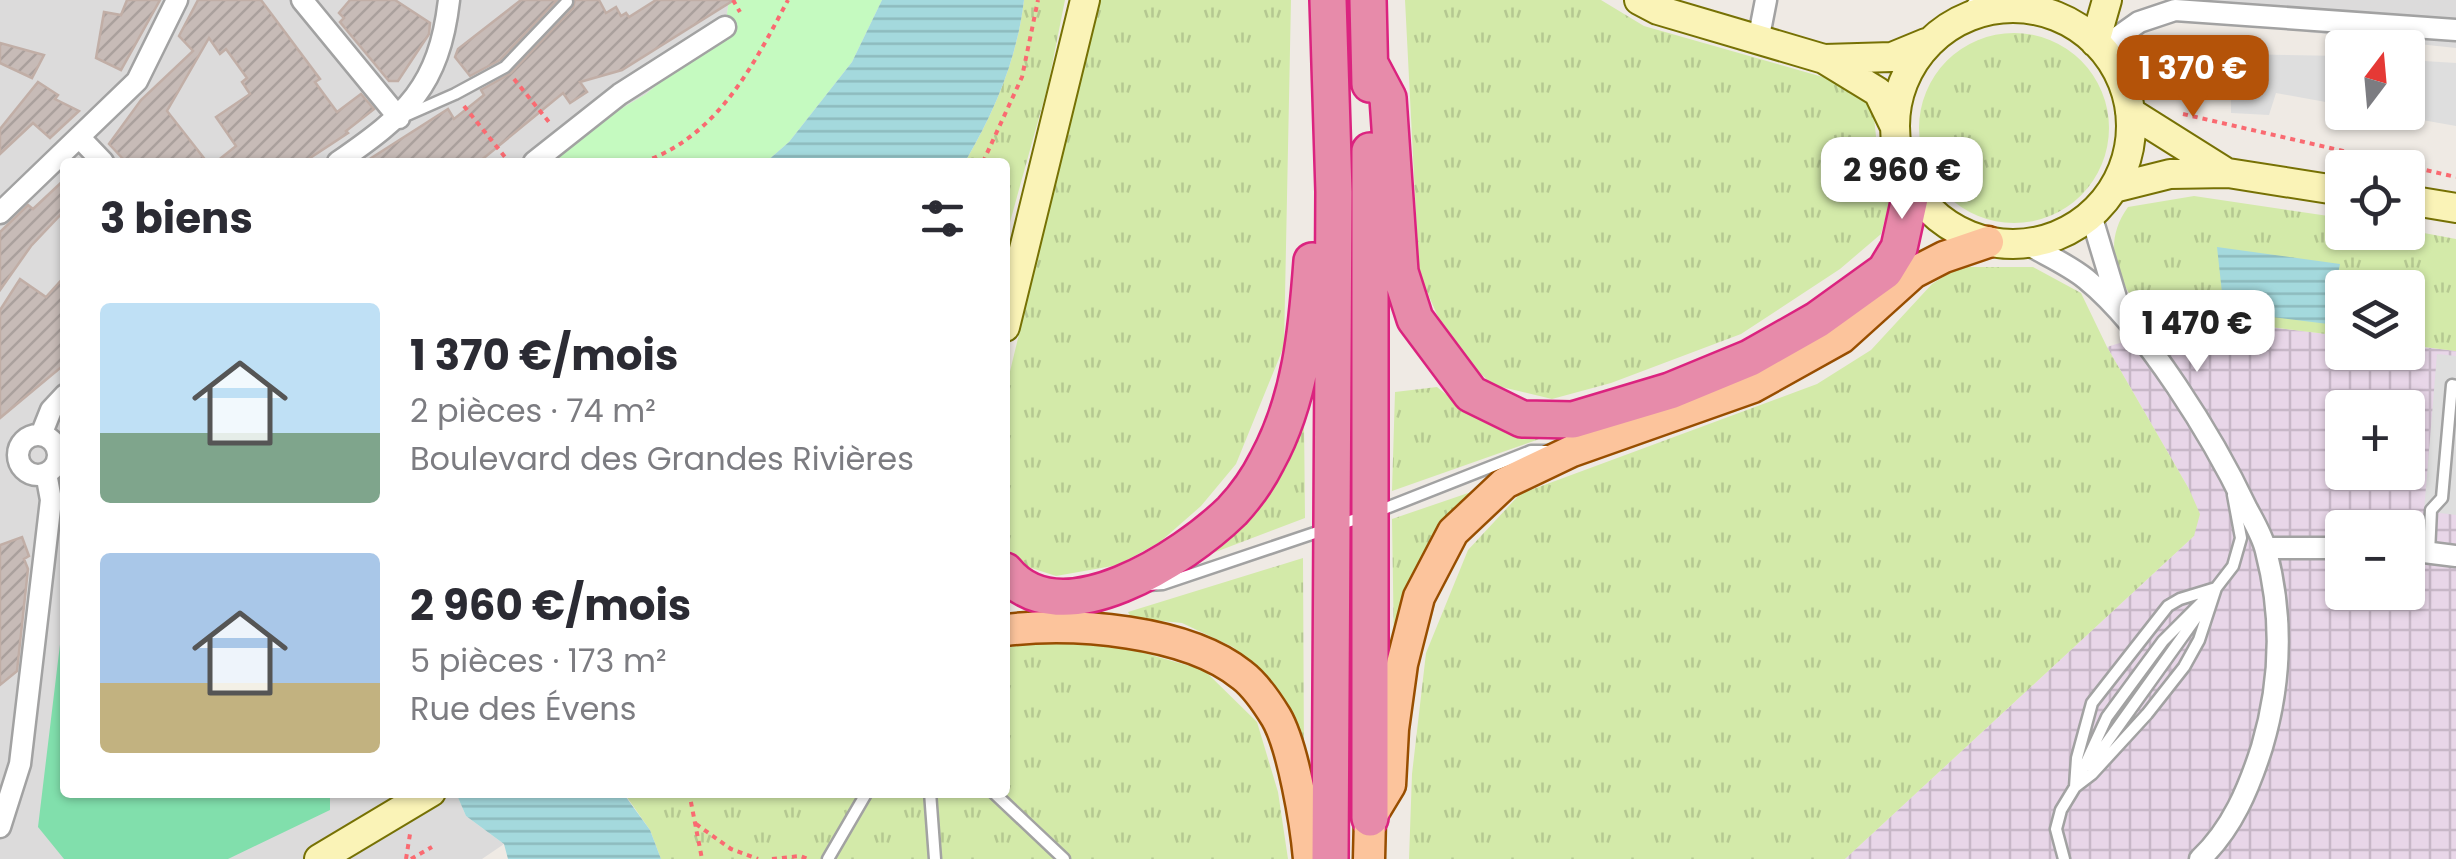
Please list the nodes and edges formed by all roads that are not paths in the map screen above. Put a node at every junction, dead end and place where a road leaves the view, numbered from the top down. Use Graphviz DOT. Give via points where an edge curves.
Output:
graph roads {
  1 [pos="178,0"];
  2 [pos="302,0"];
  3 [pos="450,0"];
  4 [pos="1084,0"];
  5 [pos="1328,0"];
  6 [pos="1368,0"];
  7 [pos="1638,0"];
  8 [pos="1766,0"];
  9 [pos="2084,0"];
  10 [pos="2108,0"];
  11 [pos="567,2"];
  12 [pos="1976,8"];
  13 [pos="2040,9"];
  14 [pos="725,26"];
  15 [pos="2456,30"];
  16 [pos="1932,40"];
  17 [pos="1758,42"];
  18 [pos="2098,46"];
  19 [pos="1824,59"];
  20 [pos="1331,62"];
  21 [pos="1370,64"];
  22 [pos="2130,112"];
  23 [pos="399,118"];
  24 [pos="1894,125"];
  25 [pos="80,138"];
  26 [pos="99,158"];
  27 [pos="344,158"];
  28 [pos="539,158"];
  29 [pos="2228,174"];
  30 [pos="2114,188"];
  31 [pos="2325,188"];
  32 [pos="1912,189"];
  33 [pos="2425,203"];
  34 [pos="2456,208"];
  35 [pos="0,213"];
  36 [pos="2091,216"];
  37 [pos="1988,242"];
  38 [pos="2026,244"];
  39 [pos="1010,306"];
  40 [pos="2120,313"];
  41 [pos="2456,386"];
  42 [pos="60,400"];
  43 [pos="41,435"];
  44 [pos="1572,451"];
  45 [pos="56,463"];
  46 [pos="22,466"];
  47 [pos="2228,470"];
  48 [pos="0,475"];
  49 [pos="1371,514"];
  50 [pos="1331,526"];
  51 [pos="2425,529"];
  52 [pos="2266,548"];
  53 [pos="2325,548"];
  54 [pos="2425,553"];
  55 [pos="2456,556"];
  56 [pos="1010,577"];
  57 [pos="1117,586"];
  58 [pos="2216,588"];
  59 [pos="1010,630"];
  60 [pos="2075,787"];
  61 [pos="422,798"];
  62 [pos="864,798"];
  63 [pos="930,798"];
  64 [pos="999,798"];
  65 [pos="1370,818"];
  66 [pos="0,827"];
  67 [pos="2221,850"];
  68 [pos="319,859"];
  69 [pos="828,859"];
  70 [pos="935,859"];
  71 [pos="1064,859"];
  72 [pos="1309,859"];
  73 [pos="1330,859"];
  74 [pos="1370,859"];
  75 [pos="2064,859"];
  76 [pos="2200,859"];
  1 -- 25 [label="street" via="137,81"];
  2 -- 23 [label="street"];
  3 -- 23 [label="street" via="445,37 428,78"];
  4 -- 39 [label="main road"];
  5 -- 20 [label="highway"];
  6 -- 21 [label="highway"];
  7 -- 17 [label="main road"];
  8 -- 17 [label="street"];
  9 -- 13 [label="main road"];
  10 -- 18 [label="main road"];
  11 -- 23 [label="lane" via="505,67"];
  12 -- 13 [label="main road"];
  12 -- 16 [label="main road"];
  13 -- 18 [label="main road"];
  14 -- 28 [label="street" via="620,94"];
  15 -- 18 [label="street" via="2175,10"];
  16 -- 19 [label="main road" via="1892,57"];
  16 -- 24 [label="main road" via="1912,64"];
  17 -- 19 [label="main road"];
  18 -- 22 [label="main road" via="2118,73"];
  19 -- 24 [label="main road" via="1878,92"];
  20 -- 50 [label="highway"];
  20 -- 57 [label="highway" via="1316,102 1304,349 1282,428 1231,511 1175,555"];
  21 -- 32 [label="highway" via="1388,98 1400,272 1415,319 1471,394 1522,419 1573,420 1670,391 1750,358 1817,320 1885,271 1899,248"];
  21 -- 49 [label="highway"];
  22 -- 29 [label="main road"];
  22 -- 30 [label="main road" via="2128,152"];
  23 -- 27 [label="street"];
  24 -- 32 [label="main road"];
  25 -- 26 [label="street"];
  25 -- 35 [label="street"];
  29 -- 30 [label="main road" via="2170,174"];
  29 -- 31 [label="main road"];
  30 -- 36 [label="main road"];
  32 -- 37 [label="main road" via="1932,213"];
  33 -- 34 [label="main road"];
  36 -- 38 [label="main road"];
  36 -- 40 [label="street"];
  37 -- 38 [label="main road"];
  37 -- 44 [label="main road" via="1913,273 1841,338 1754,388"];
  38 -- 40 [label="street" via="2084,277"];
  40 -- 47 [label="street"];
  41 -- 51 [label="lane" via="2442,498"];
  42 -- 43 [label="street"];
  43 -- 45 [label="street" via="53,441"];
  43 -- 46 [label="street" via="23,441"];
  44 -- 49 [label="lane" via="1531,452"];
  44 -- 65 [label="main road" via="1505,484 1453,532 1419,597 1402,664 1390,785"];
  45 -- 46 [label="street" via="33,474"];
  45 -- 66 [label="street" via="20,764"];
  46 -- 48 [label="street"];
  47 -- 52 [label="street"];
  47 -- 58 [label="lane" via="2241,538 2233,566"];
  49 -- 50 [label="lane"];
  49 -- 65 [label="highway"];
  50 -- 57 [label="lane" via="1163,584"];
  50 -- 73 [label="highway"];
  52 -- 53 [label="street"];
  52 -- 67 [label="street" via="2278,668 2251,782"];
  54 -- 55 [label="street"];
  56 -- 57 [label="highway" via="1040,597 1090,595"];
  58 -- 60 [label="lane" via="2163,641 2107,717"];
  58 -- 60 [label="lane" via="2184,666"];
  58 -- 60 [label="lane" via="2168,606 2092,703"];
  59 -- 72 [label="main road" via="1108,630 1192,647 1243,676 1277,719"];
  60 -- 75 [label="lane" via="2056,829"];
  61 -- 68 [label="main road"];
  62 -- 69 [label="lane"];
  63 -- 70 [label="lane"];
  64 -- 71 [label="lane"];
  65 -- 74 [label="main road"];
  67 -- 76 [label="street"];
}
